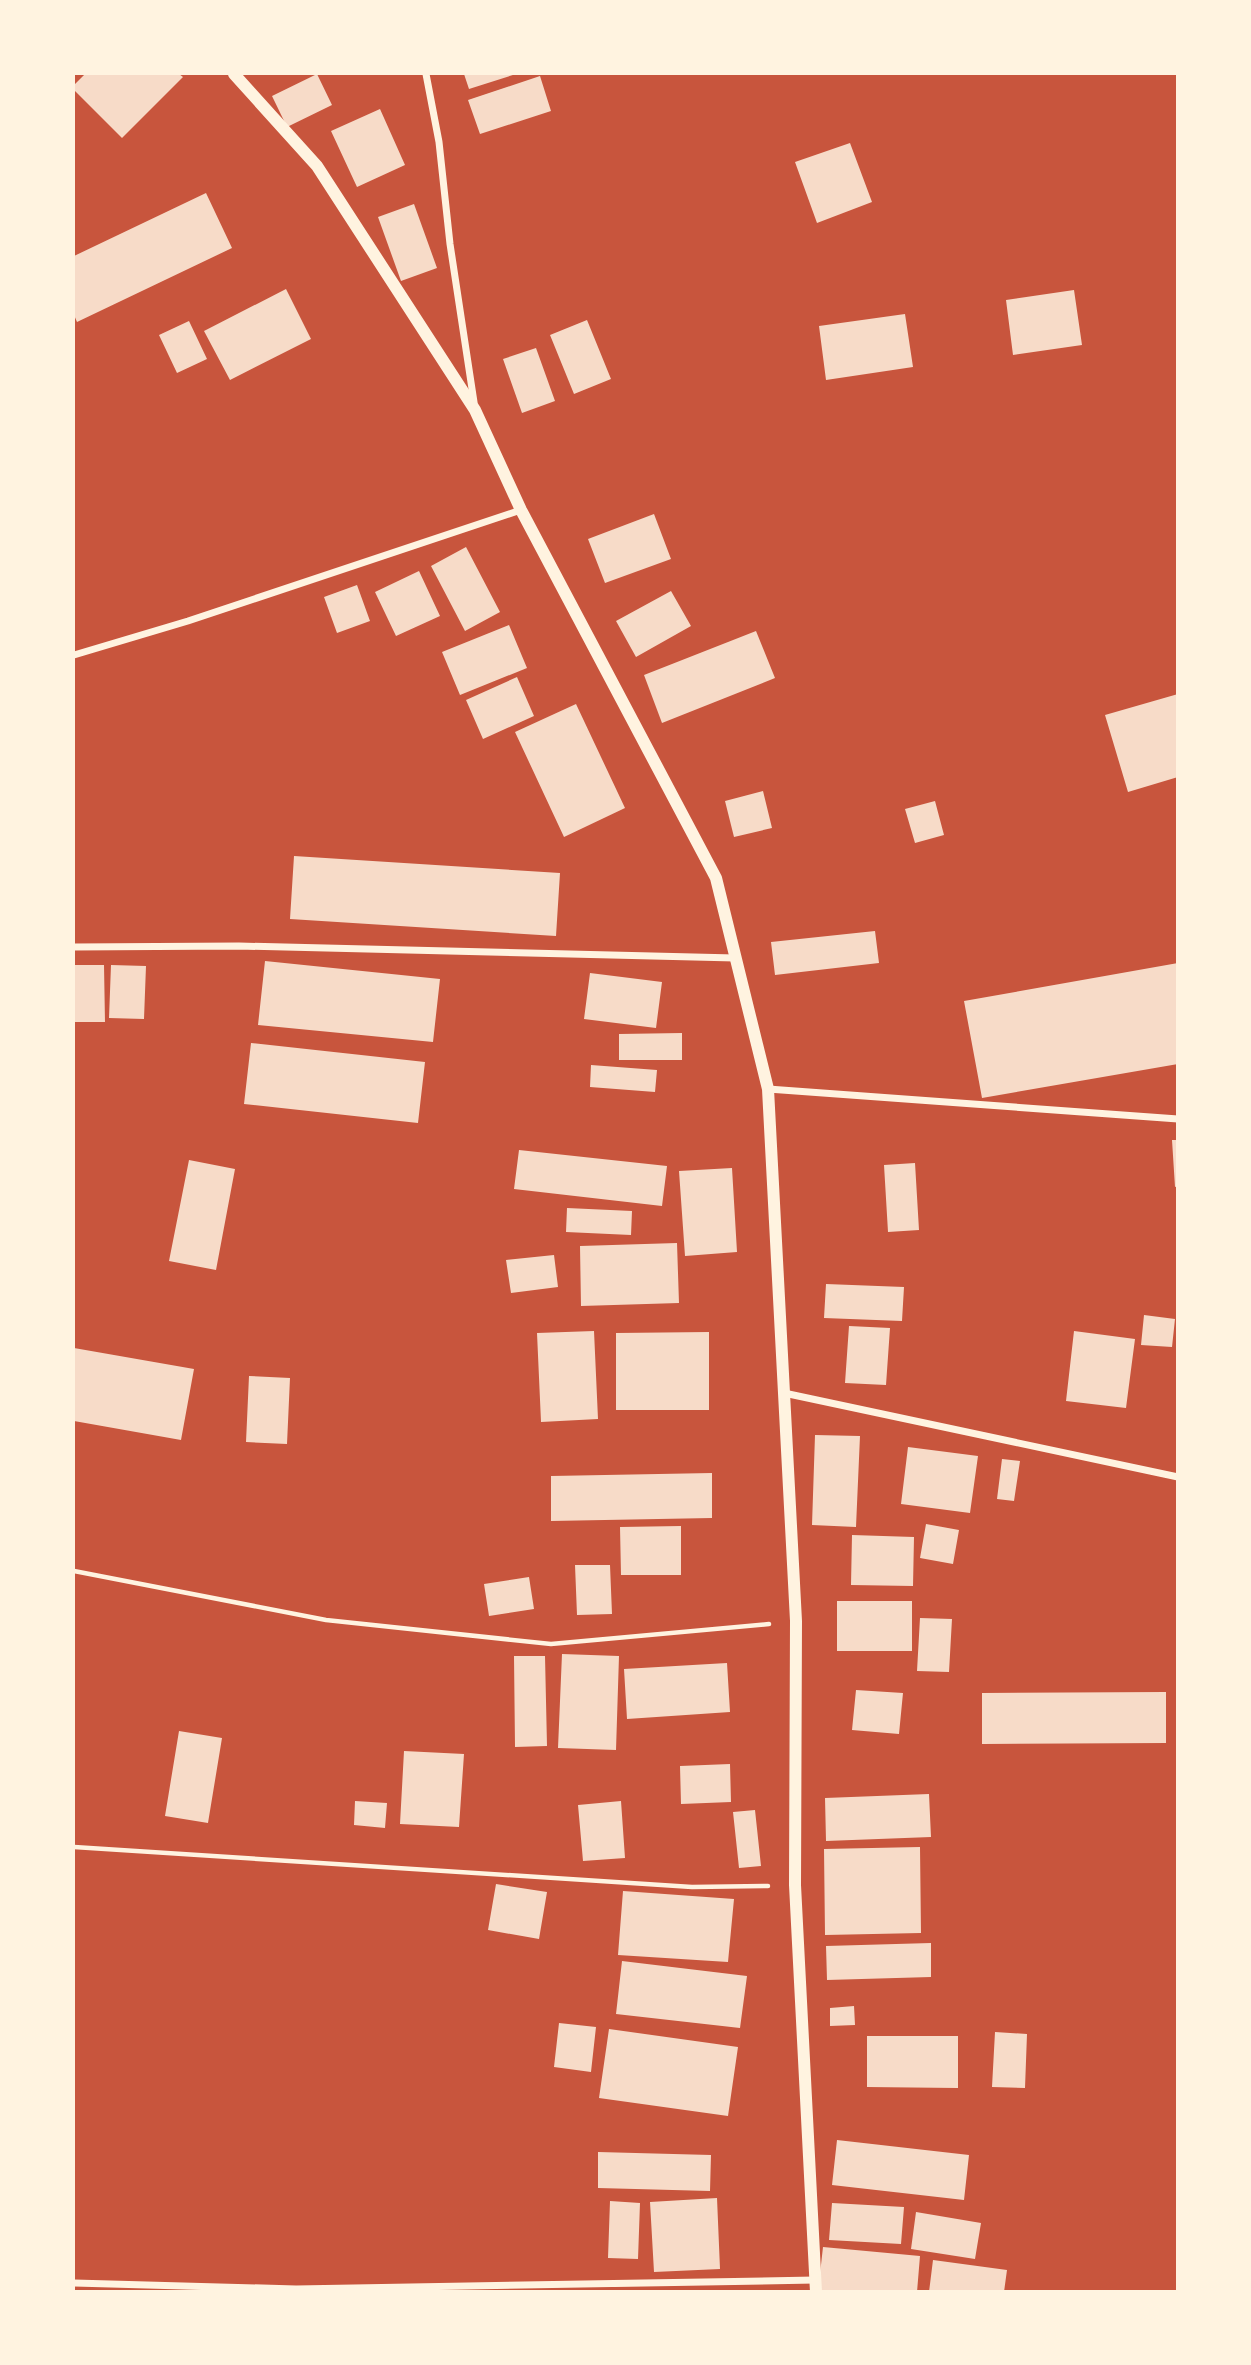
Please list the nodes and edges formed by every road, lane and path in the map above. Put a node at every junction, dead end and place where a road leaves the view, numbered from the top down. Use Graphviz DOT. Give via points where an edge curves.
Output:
graph roads {
  1 [pos="234,74"];
  2 [pos="426,74"];
  3 [pos="475,410"];
  4 [pos="521,510"];
  5 [pos="74,655"];
  6 [pos="74,947"];
  7 [pos="736,958"];
  8 [pos="768,1089"];
  9 [pos="1178,1119"];
  10 [pos="784,1394"];
  11 [pos="1178,1477"];
  12 [pos="74,1571"];
  13 [pos="796,1621"];
  14 [pos="74,1847"];
  15 [pos="795,1885"];
  16 [pos="74,2283"];
  17 [pos="815,2286"];
  18 [pos="223,2289"];
  1 -- 3 [label="street" via="317,166"];
  2 -- 3 [label="street"];
  3 -- 4 [label="street"];
  4 -- 5 [label="street"];
  4 -- 7 [label="street" via="716,878"];
  6 -- 7 [label="street" via="239,946"];
  7 -- 8 [label="street"];
  8 -- 9 [label="street"];
  8 -- 10 [label="street"];
  10 -- 11 [label="street"];
  10 -- 13 [label="street"];
  12 -- 13 [label="path" via="326,1620 551,1644"];
  13 -- 15 [label="street"];
  14 -- 15 [label="path" via="692,1888"];
  15 -- 17 [label="street"];
  16 -- 18 [label="street"];
  17 -- 18 [label="street"];
}
